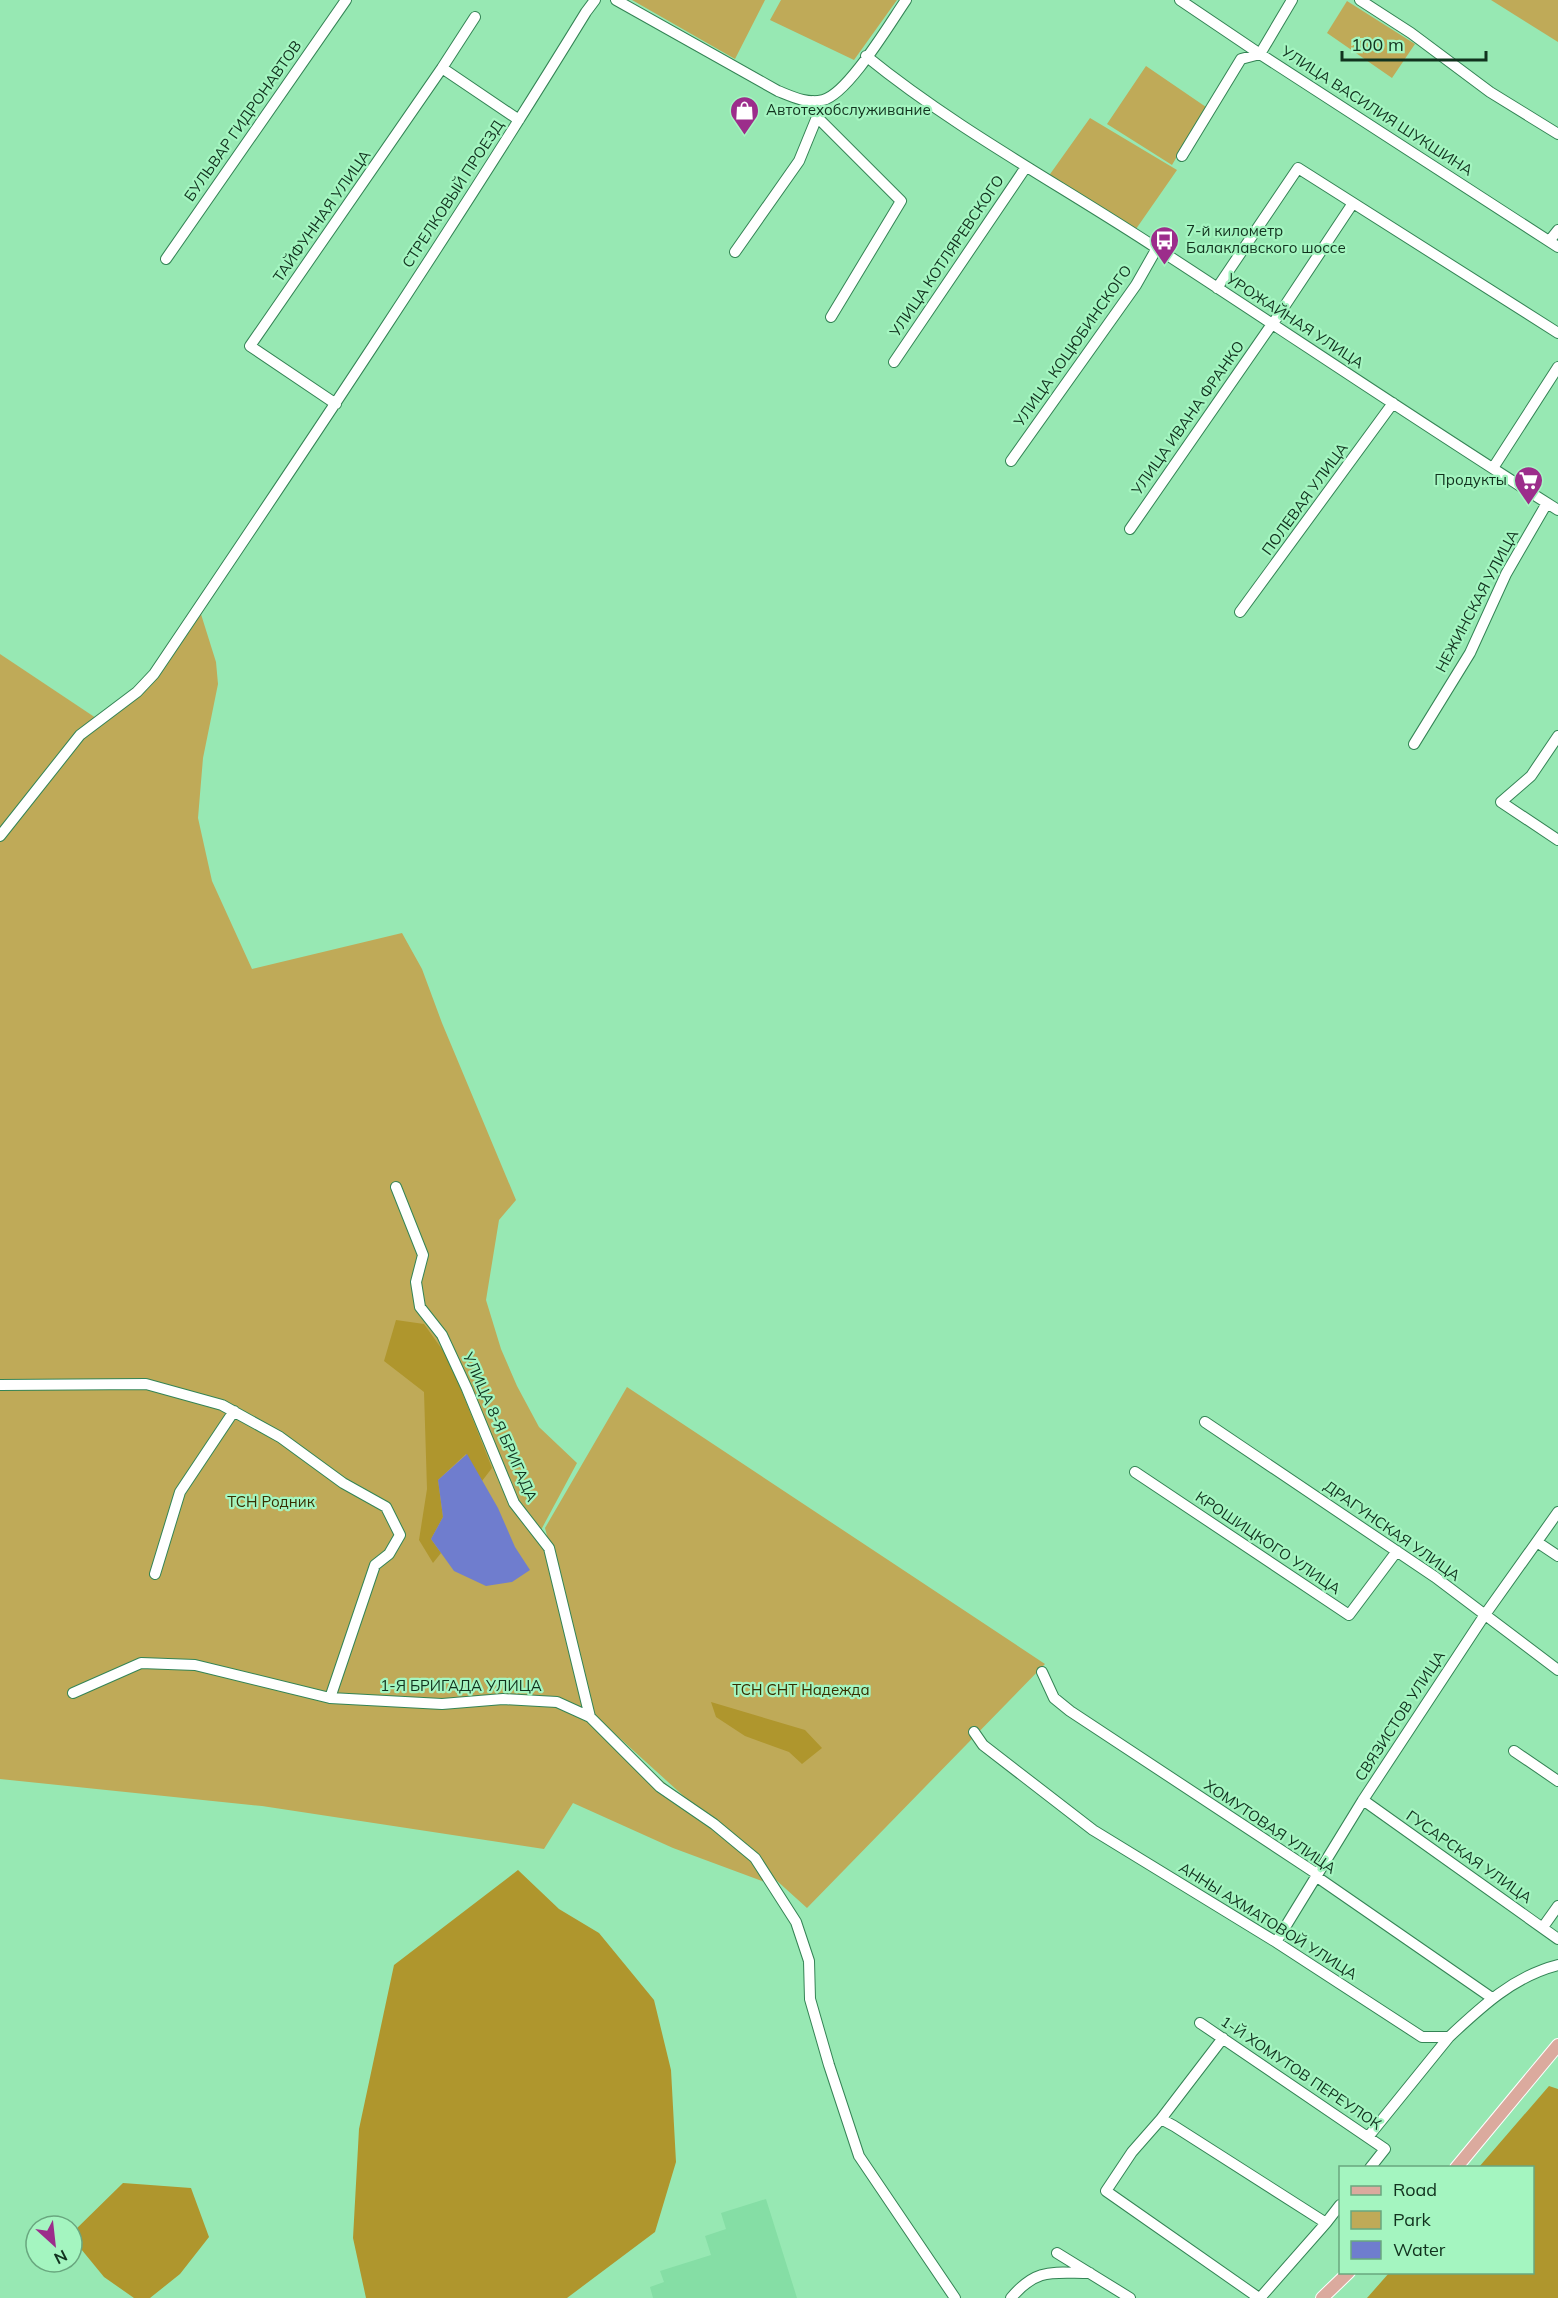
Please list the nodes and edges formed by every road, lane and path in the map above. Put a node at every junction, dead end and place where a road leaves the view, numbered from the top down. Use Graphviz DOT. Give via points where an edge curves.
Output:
graph roads {
  1 [pos="346,0"];
  2 [pos="596,0"];
  3 [pos="616,0"];
  4 [pos="906,0"];
  5 [pos="1180,0"];
  6 [pos="1293,0"];
  7 [pos="1360,0"];
  8 [pos="475,17"];
  9 [pos="1260,54"];
  10 [pos="866,56"];
  11 [pos="442,68"];
  12 [pos="813,101"];
  13 [pos="816,117"];
  14 [pos="519,120"];
  15 [pos="1558,134"];
  16 [pos="1182,156"];
  17 [pos="1026,167"];
  18 [pos="1353,202"];
  19 [pos="1558,230"];
  20 [pos="1554,244"];
  21 [pos="1157,248"];
  22 [pos="735,252"];
  23 [pos="166,259"];
  24 [pos="1217,288"];
  25 [pos="831,317"];
  26 [pos="1272,325"];
  27 [pos="1558,333"];
  28 [pos="894,362"];
  29 [pos="1558,367"];
  30 [pos="336,404"];
  31 [pos="1393,404"];
  32 [pos="1011,461"];
  33 [pos="1493,468"];
  34 [pos="1547,503"];
  35 [pos="1558,510"];
  36 [pos="1130,529"];
  37 [pos="1240,612"];
  38 [pos="1558,736"];
  39 [pos="1414,744"];
  40 [pos="0,836"];
  41 [pos="1558,840"];
  42 [pos="396,1187"];
  43 [pos="0,1385"];
  44 [pos="234,1412"];
  45 [pos="1205,1422"];
  46 [pos="1135,1472"];
  47 [pos="1558,1512"];
  48 [pos="1537,1542"];
  49 [pos="1396,1551"];
  50 [pos="1558,1556"];
  51 [pos="155,1574"];
  52 [pos="1484,1616"];
  53 [pos="1558,1670"];
  54 [pos="1042,1672"];
  55 [pos="73,1693"];
  56 [pos="330,1698"];
  57 [pos="590,1717"];
  58 [pos="975,1732"];
  59 [pos="1514,1751"];
  60 [pos="1558,1781"];
  61 [pos="1363,1800"];
  62 [pos="1317,1877"];
  63 [pos="1558,1906"];
  64 [pos="1543,1928"];
  65 [pos="1558,1938"];
  66 [pos="1276,1942"];
  67 [pos="1558,1965"];
  68 [pos="1492,1998"];
  69 [pos="1200,2023"];
  70 [pos="1449,2037"];
  71 [pos="1223,2038"];
  72 [pos="1558,2045"];
  73 [pos="1161,2119"];
  74 [pos="1368,2137"];
  75 [pos="1372,2166"];
  76 [pos="1458,2166"];
  77 [pos="1339,2207"];
  78 [pos="1326,2223"];
  79 [pos="1057,2253"];
  80 [pos="1090,2273"];
  81 [pos="1347,2274"];
  82 [pos="955,2298"];
  83 [pos="1011,2298"];
  84 [pos="1130,2298"];
  85 [pos="1260,2298"];
  86 [pos="1322,2298"];
  1 -- 23 [label="street, БУЛЬВАР ГИДРОНАВТОВ"];
  2 -- 14 [label="street, СТРЕЛКОВЫЙ ПРОЕЗД"];
  3 -- 12 [label="street" via="778,91 798,100"];
  4 -- 10 [label="street"];
  5 -- 9 [label="street, УЛИЦА ВАСИЛИЯ ШУКШИНА"];
  6 -- 9 [label="street"];
  7 -- 15 [label="street" via="1490,92"];
  8 -- 11 [label="street, ТАЙФУННАЯ УЛИЦА"];
  9 -- 16 [label="street" via="1241,58"];
  9 -- 20 [label="street, УЛИЦА ВАСИЛИЯ ШУКШИНА"];
  10 -- 12 [label="street" via="842,88 825,100"];
  10 -- 17 [label="street, УРОЖАЙНАЯ УЛИЦА" via="898,82"];
  11 -- 14 [label="street"];
  11 -- 30 [label="street, ТАЙФУННАЯ УЛИЦА" via="250,346"];
  12 -- 13 [label="street"];
  13 -- 22 [label="street" via="799,161"];
  13 -- 25 [label="street" via="901,201"];
  14 -- 30 [label="street, СТРЕЛКОВЫЙ ПРОЕЗД"];
  17 -- 21 [label="street, УРОЖАЙНАЯ УЛИЦА"];
  17 -- 28 [label="street, УЛИЦА КОТЛЯРЕВСКОГО"];
  18 -- 24 [label="street" via="1298,168"];
  18 -- 26 [label="street, УЛИЦА ИВАНА ФРАНКО"];
  18 -- 27 [label="street"];
  19 -- 20 [label="street"];
  21 -- 24 [label="street, УРОЖАЙНАЯ УЛИЦА"];
  21 -- 32 [label="street, УЛИЦА КОЦЮБИНСКОГО" via="1136,285"];
  24 -- 26 [label="street, УРОЖАЙНАЯ УЛИЦА"];
  26 -- 31 [label="street, УРОЖАЙНАЯ УЛИЦА"];
  26 -- 36 [label="street, УЛИЦА ИВАНА ФРАНКО"];
  29 -- 33 [label="street"];
  30 -- 40 [label="street, СТРЕЛКОВЫЙ ПРОЕЗД" via="154,674 137,692 80,735"];
  31 -- 33 [label="street, УРОЖАЙНАЯ УЛИЦА"];
  31 -- 37 [label="street, ПОЛЕВАЯ УЛИЦА"];
  33 -- 34 [label="street, УРОЖАЙНАЯ УЛИЦА"];
  34 -- 35 [label="street, УРОЖАЙНАЯ УЛИЦА"];
  34 -- 39 [label="street, НЕЖИНСКАЯ УЛИЦА" via="1506,574 1470,653"];
  38 -- 41 [label="street" via="1532,776 1501,802"];
  42 -- 57 [label="street, УЛИЦА 8-Я БРИГАДА" via="423,1256 416,1282 420,1307 442,1335 514,1503 549,1548"];
  43 -- 44 [label="street" via="146,1384 222,1405"];
  44 -- 51 [label="street" via="180,1492"];
  44 -- 56 [label="street" via="280,1437 343,1483 386,1507 400,1535 389,1554 375,1565"];
  45 -- 49 [label="street, ДРАГУНСКАЯ УЛИЦА"];
  46 -- 49 [label="street, КРОШИЦКОГО УЛИЦА" via="1349,1615"];
  47 -- 48 [label="street, СВЯЗИСТОВ УЛИЦА"];
  48 -- 50 [label="street"];
  48 -- 52 [label="street, СВЯЗИСТОВ УЛИЦА"];
  49 -- 52 [label="street, ДРАГУНСКАЯ УЛИЦА"];
  52 -- 53 [label="street, ДРАГУНСКАЯ УЛИЦА"];
  52 -- 61 [label="street, СВЯЗИСТОВ УЛИЦА"];
  54 -- 62 [label="street, ХОМУТОВАЯ УЛИЦА" via="1054,1698 1070,1711"];
  55 -- 56 [label="street, 1-Я БРИГАДА УЛИЦА" via="141,1663 195,1665"];
  56 -- 57 [label="street, 1-Я БРИГАДА УЛИЦА" via="442,1704 503,1699 557,1702"];
  57 -- 82 [label="street" via="660,1787 755,1858 796,1922 809,1961 810,1999 859,2156"];
  58 -- 66 [label="street, АННЫ АХМАТОВОЙ УЛИЦА" via="983,1745 1093,1830"];
  59 -- 60 [label="street"];
  61 -- 62 [label="street, СВЯЗИСТОВ УЛИЦА"];
  61 -- 64 [label="street, ГУСАРСКАЯ УЛИЦА"];
  62 -- 66 [label="street, СВЯЗИСТОВ УЛИЦА"];
  62 -- 68 [label="street, ХОМУТОВАЯ УЛИЦА"];
  63 -- 64 [label="street"];
  64 -- 65 [label="street, ГУСАРСКАЯ УЛИЦА"];
  66 -- 70 [label="street, АННЫ АХМАТОВОЙ УЛИЦА" via="1422,2037"];
  67 -- 68 [label="street" via="1542,1969"];
  68 -- 70 [label="street"];
  69 -- 71 [label="street, 1-Й ХОМУТОВ ПЕРЕУЛОК"];
  70 -- 74 [label="street"];
  71 -- 73 [label="street"];
  71 -- 74 [label="street, 1-Й ХОМУТОВ ПЕРЕУЛОК"];
  72 -- 76 [label="main road"];
  73 -- 78 [label="street"];
  73 -- 85 [label="street" via="1132,2152 1106,2191"];
  74 -- 75 [label="street, 1-Й ХОМУТОВ ПЕРЕУЛОК" via="1385,2149"];
  77 -- 78 [label="street"];
  78 -- 85 [label="street"];
  79 -- 80 [label="street"];
  80 -- 83 [label="street" via="1034,2276"];
  80 -- 84 [label="street"];
  81 -- 86 [label="main road"];
}
